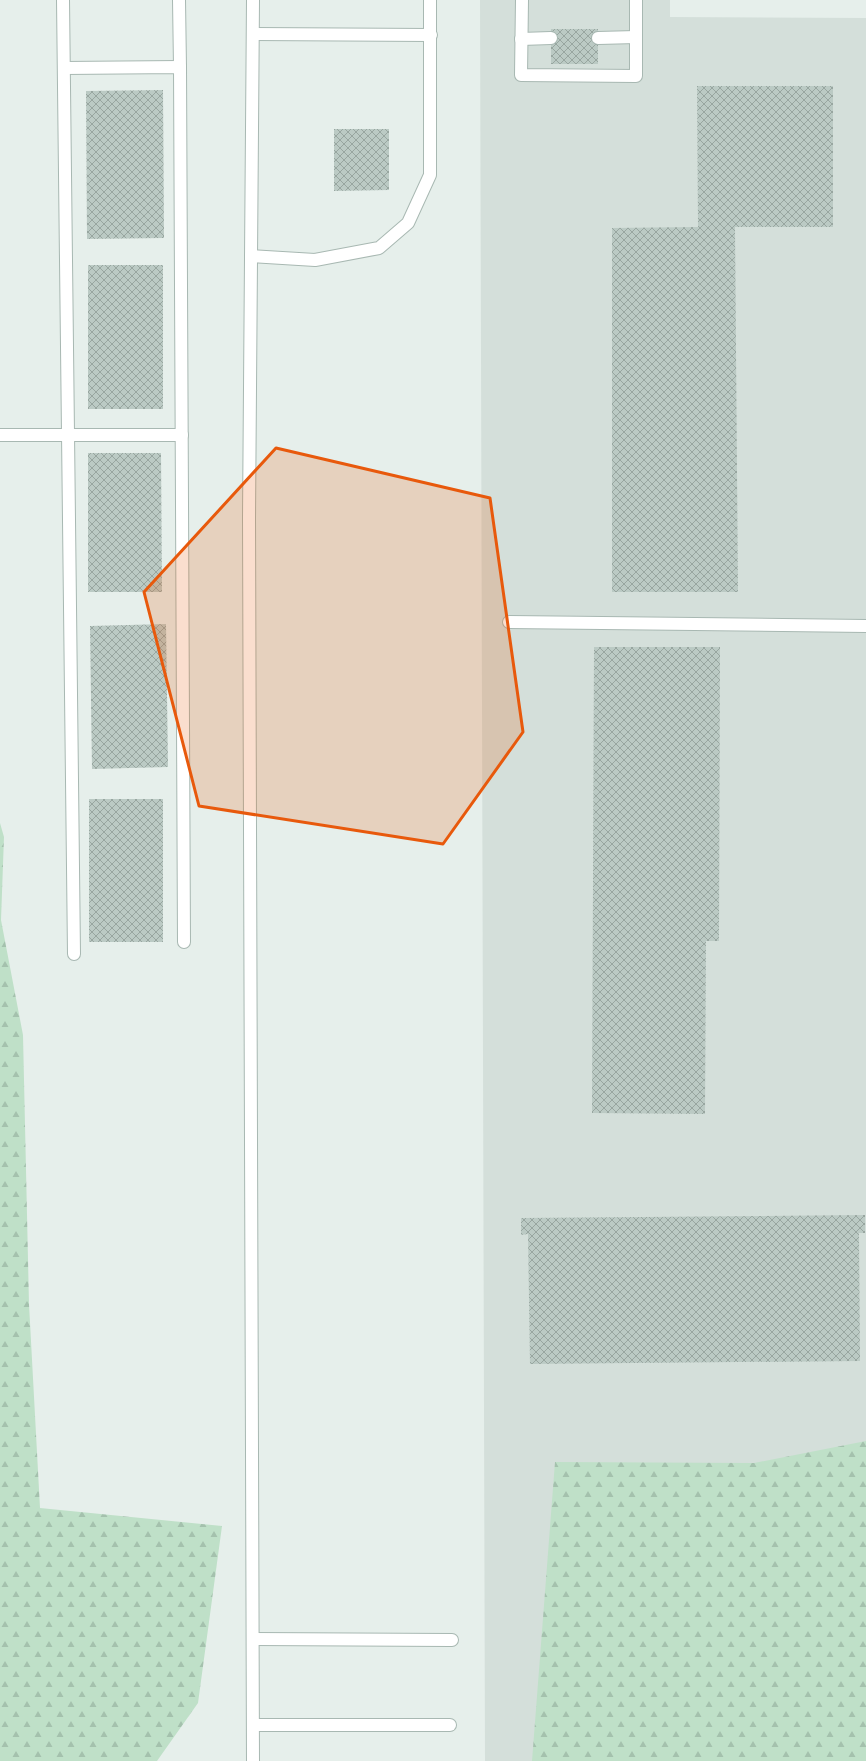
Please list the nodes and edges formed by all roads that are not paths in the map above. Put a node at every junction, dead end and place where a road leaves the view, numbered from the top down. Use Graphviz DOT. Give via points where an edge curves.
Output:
graph roads {
  1 [pos="63,0"];
  2 [pos="179,0"];
  3 [pos="253,0"];
  4 [pos="430,0"];
  5 [pos="522,0"];
  6 [pos="636,0"];
  7 [pos="253,34"];
  8 [pos="430,35"];
  9 [pos="636,37"];
  10 [pos="551,38"];
  11 [pos="598,38"];
  12 [pos="521,39"];
  13 [pos="180,67"];
  14 [pos="64,68"];
  15 [pos="251,256"];
  16 [pos="0,435"];
  17 [pos="68,436"];
  18 [pos="182,436"];
  19 [pos="509,622"];
  20 [pos="866,626"];
  21 [pos="184,942"];
  22 [pos="74,954"];
  23 [pos="253,1639"];
  24 [pos="452,1640"];
  25 [pos="253,1725"];
  26 [pos="450,1725"];
  27 [pos="253,1761"];
  1 -- 14 [label="lane"];
  2 -- 13 [label="lane"];
  3 -- 7 [label="lane"];
  4 -- 8 [label="lane"];
  5 -- 12 [label="lane"];
  6 -- 9 [label="lane"];
  7 -- 8 [label="lane"];
  7 -- 15 [label="lane"];
  8 -- 15 [label="lane" via="430,176 408,223 379,248 315,260"];
  9 -- 11 [label="lane"];
  9 -- 12 [label="lane" via="636,76 521,75"];
  10 -- 12 [label="lane"];
  13 -- 14 [label="lane"];
  13 -- 18 [label="lane"];
  14 -- 17 [label="lane"];
  15 -- 23 [label="lane"];
  16 -- 17 [label="lane"];
  17 -- 18 [label="lane"];
  17 -- 22 [label="lane"];
  18 -- 21 [label="lane"];
  19 -- 20 [label="lane"];
  23 -- 24 [label="lane"];
  23 -- 25 [label="lane"];
  25 -- 26 [label="lane"];
  25 -- 27 [label="lane"];
}
